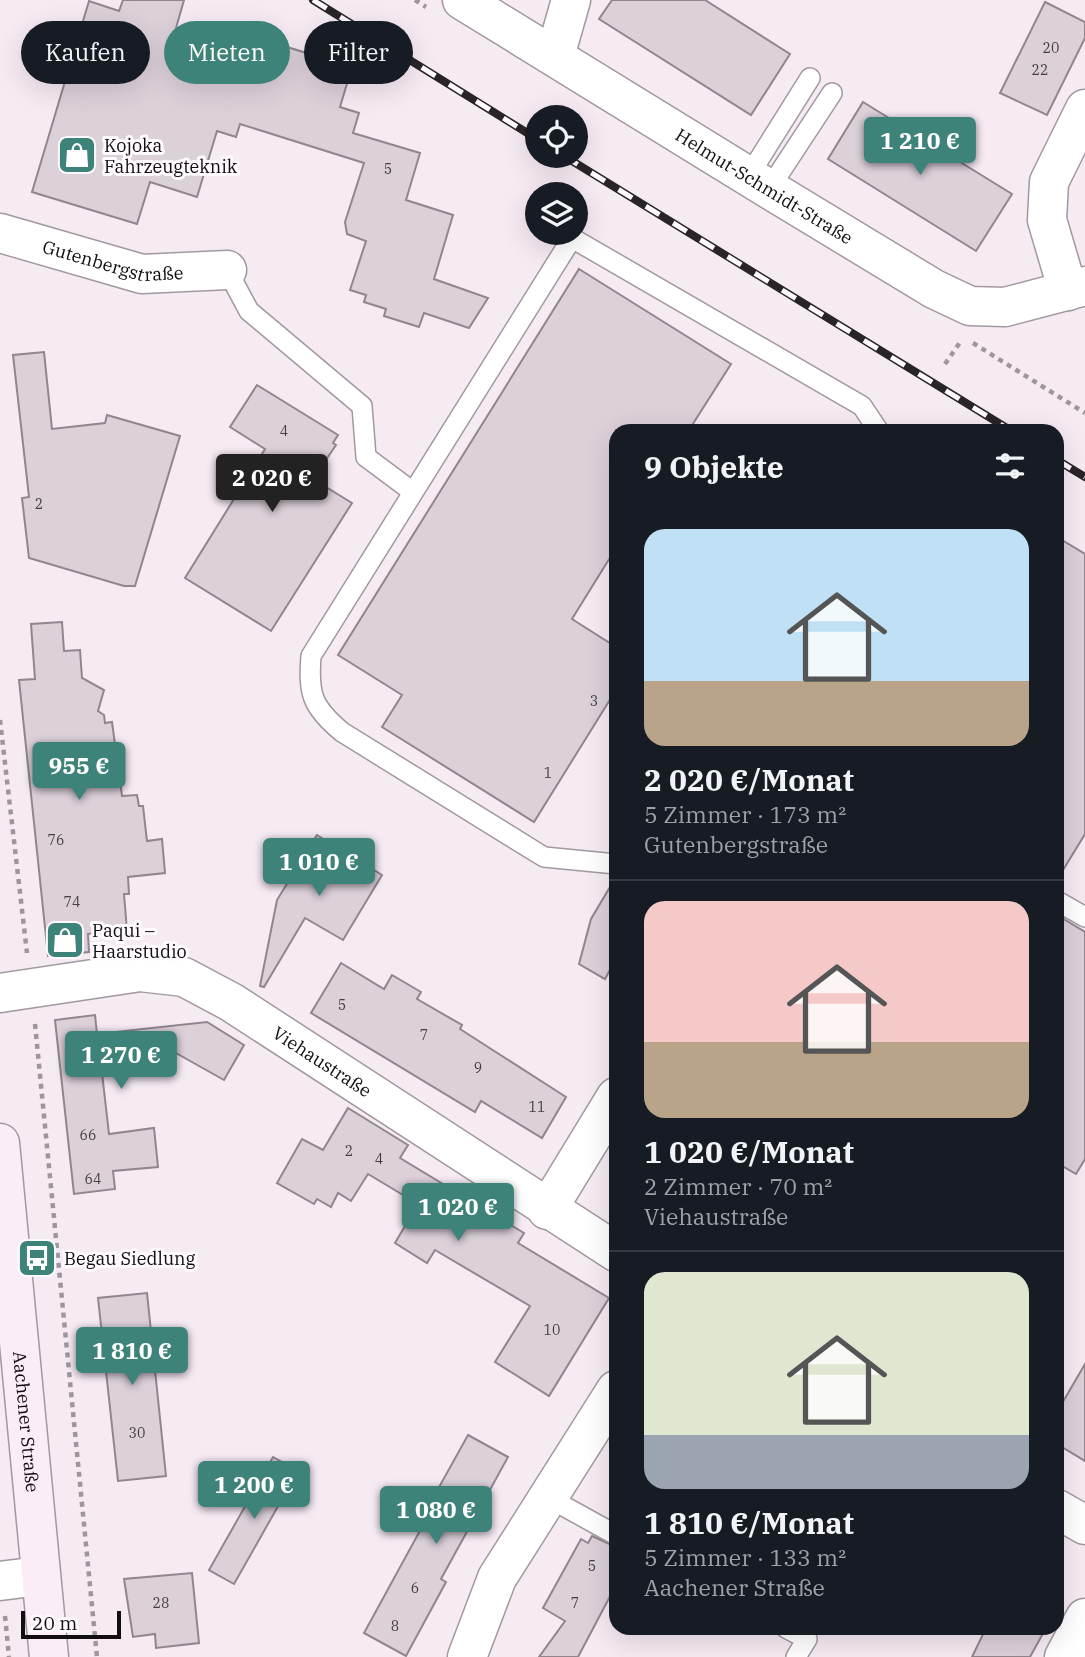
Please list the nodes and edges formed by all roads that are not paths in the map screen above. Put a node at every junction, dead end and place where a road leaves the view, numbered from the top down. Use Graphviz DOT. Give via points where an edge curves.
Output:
graph roads {
  1 [pos="462,0"];
  2 [pos="571,0"];
  3 [pos="499,10"];
  4 [pos="555,56"];
  5 [pos="810,78"];
  6 [pos="832,93"];
  7 [pos="1085,109"];
  8 [pos="758,183"];
  9 [pos="0,233"];
  10 [pos="227,270"];
  11 [pos="1076,288"];
  12 [pos="874,424"];
  13 [pos="413,492"];
  14 [pos="609,863"];
  15 [pos="1064,905"];
  16 [pos="1085,917"];
  17 [pos="16,990"];
  18 [pos="609,1108"];
  19 [pos="0,1143"];
  20 [pos="547,1210"];
  21 [pos="609,1248"];
  22 [pos="609,1402"];
  23 [pos="549,1498"];
  24 [pos="1064,1512"];
  25 [pos="1085,1525"];
  26 [pos="609,1531"];
  27 [pos="40,1576"];
  28 [pos="0,1581"];
  29 [pos="1085,1618"];
  30 [pos="799,1635"];
  31 [pos="49,1657"];
  32 [pos="467,1657"];
  33 [pos="796,1657"];
  34 [pos="1065,1657"];
  1 -- 3 [label="street, Helmut-Schmidt-Straße"];
  2 -- 4 [label="street"];
  3 -- 4 [label="street, Helmut-Schmidt-Straße"];
  4 -- 8 [label="street, Helmut-Schmidt-Straße"];
  5 -- 8 [label="lane"];
  6 -- 8 [label="lane"];
  7 -- 11 [label="street" via="1049,181 1047,220"];
  8 -- 11 [label="street, Helmut-Schmidt-Straße" via="970,306 1005,307"];
  9 -- 10 [label="street, Gutenbergstraße" via="142,274"];
  10 -- 13 [label="lane" via="249,311 362,406 366,457"];
  12 -- 13 [label="lane" via="862,406 572,238"];
  13 -- 14 [label="lane" via="311,656 308,686 320,714 544,857"];
  15 -- 16 [label="lane"];
  17 -- 20 [label="street, Viehaustraße" via="140,972 184,977 231,1002"];
  18 -- 20 [label="street"];
  19 -- 27 [label="main road, Aachener Straße"];
  20 -- 21 [label="street, Viehaustraße"];
  22 -- 23 [label="street"];
  23 -- 26 [label="lane"];
  23 -- 32 [label="street" via="497,1578"];
  24 -- 25 [label="street"];
  27 -- 28 [label="street"];
  27 -- 31 [label="main road, Aachener Straße"];
  29 -- 34 [label="street"];
  30 -- 33 [label="lane" via="807,1639"];
}
